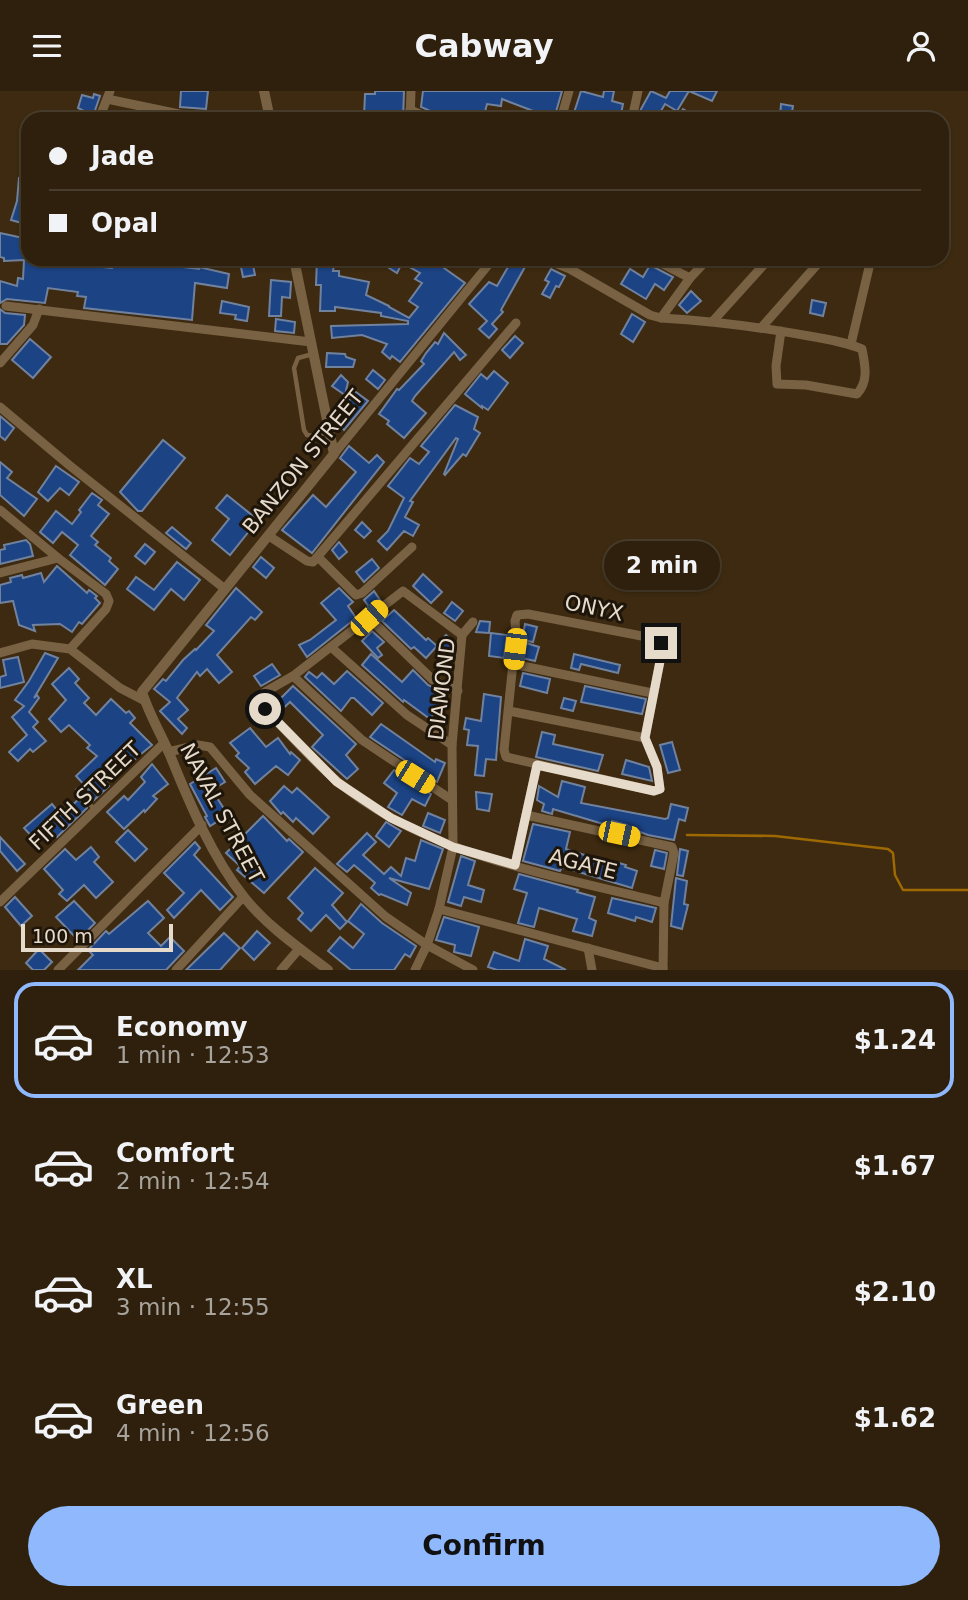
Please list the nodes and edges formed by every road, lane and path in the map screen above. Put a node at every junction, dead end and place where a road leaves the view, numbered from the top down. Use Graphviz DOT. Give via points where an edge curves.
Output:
graph roads {
  1 [pos="264,91"];
  2 [pos="411,91"];
  3 [pos="569,91"];
  4 [pos="638,91"];
  5 [pos="109,95"];
  6 [pos="102,112"];
  7 [pos="172,112"];
  8 [pos="268,112"];
  9 [pos="410,112"];
  10 [pos="563,112"];
  11 [pos="634,112"];
  12 [pos="295,266"];
  13 [pos="488,266"];
  14 [pos="562,266"];
  15 [pos="572,266"];
  16 [pos="667,266"];
  17 [pos="701,266"];
  18 [pos="763,266"];
  19 [pos="816,266"];
  20 [pos="869,266"];
  21 [pos="570,269"];
  22 [pos="690,278"];
  23 [pos="6,306"];
  24 [pos="39,309"];
  25 [pos="661,318"];
  26 [pos="713,321"];
  27 [pos="516,323"];
  28 [pos="761,328"];
  29 [pos="781,331"];
  30 [pos="311,342"];
  31 [pos="851,344"];
  32 [pos="314,354"];
  33 [pos="0,363"];
  34 [pos="0,407"];
  35 [pos="330,432"];
  36 [pos="334,454"];
  37 [pos="2,515"];
  38 [pos="269,537"];
  39 [pos="412,547"];
  40 [pos="318,557"];
  41 [pos="58,558"];
  42 [pos="0,573"];
  43 [pos="225,589"];
  44 [pos="369,618"];
  45 [pos="473,622"];
  46 [pos="462,635"];
  47 [pos="331,647"];
  48 [pos="70,649"];
  49 [pos="0,653"];
  50 [pos="513,664"];
  51 [pos="293,676"];
  52 [pos="147,683"];
  53 [pos="458,691"];
  54 [pos="652,693"];
  55 [pos="145,701"];
  56 [pos="509,711"];
  57 [pos="645,738"];
  58 [pos="452,745"];
  59 [pos="166,748"];
  60 [pos="537,765"];
  61 [pos="76,790"];
  62 [pos="452,800"];
  63 [pos="96,811"];
  64 [pos="526,815"];
  65 [pos="202,825"];
  66 [pos="453,847"];
  67 [pos="515,865"];
  68 [pos="243,897"];
  69 [pos="0,902"];
  70 [pos="664,903"];
  71 [pos="439,909"];
  72 [pos="428,946"];
  73 [pos="588,948"];
  74 [pos="299,949"];
  75 [pos="663,969"];
  76 [pos="58,970"];
  77 [pos="176,970"];
  78 [pos="281,970"];
  79 [pos="328,970"];
  80 [pos="415,970"];
  81 [pos="473,970"];
  82 [pos="592,970"];
  1 -- 8 [label="street"];
  2 -- 9 [label="street"];
  3 -- 10 [label="street"];
  4 -- 11 [label="street"];
  5 -- 6 [label="street"];
  5 -- 7 [label="street"];
  12 -- 30 [label="street"];
  13 -- 36 [label="street, BANZON STREET"];
  14 -- 21 [label="street"];
  15 -- 21 [label="street"];
  16 -- 22 [label="street"];
  17 -- 22 [label="street"];
  18 -- 26 [label="street"];
  19 -- 28 [label="street"];
  20 -- 31 [label="street"];
  21 -- 25 [label="street"];
  22 -- 25 [label="street"];
  23 -- 24 [label="street"];
  24 -- 30 [label="street"];
  24 -- 33 [label="street" via="33,325"];
  25 -- 26 [label="street"];
  26 -- 28 [label="street"];
  27 -- 40 [label="street"];
  28 -- 29 [label="street"];
  29 -- 31 [label="street"];
  29 -- 31 [label="street" via="777,384 857,394 866,382 864,361 862,349"];
  30 -- 32 [label="street"];
  32 -- 35 [label="street"];
  32 -- 35 [label="lane" via="298,358 294,364 304,430 311,436"];
  34 -- 43 [label="street"];
  35 -- 36 [label="street"];
  36 -- 38 [label="street, BANZON STREET"];
  37 -- 41 [label="street"];
  38 -- 40 [label="street" via="307,561"];
  38 -- 43 [label="street, BANZON STREET"];
  39 -- 40 [label="street" via="356,595"];
  41 -- 42 [label="street"];
  41 -- 48 [label="street" via="109,601"];
  43 -- 52 [label="street, BANZON STREET"];
  44 -- 46 [label="street" via="402,591"];
  44 -- 47 [label="street"];
  44 -- 53 [label="street" via="433,680"];
  45 -- 46 [label="street, DIAMOND"];
  46 -- 53 [label="street, DIAMOND"];
  47 -- 51 [label="street"];
  47 -- 58 [label="street" via="407,715"];
  48 -- 49 [label="street" via="32,644"];
  48 -- 55 [label="street" via="120,688"];
  50 -- 54 [label="street"];
  50 -- 54 [label="street, ONYX" via="517,615 544,616 652,638 661,643 662,651"];
  50 -- 56 [label="street"];
  51 -- 62 [label="street" via="362,740"];
  51 -- 66 [label="street, AGATE" via="265,692 261,699 265,709 337,782 391,818"];
  52 -- 55 [label="street, NAVAL STREET" via="142,691"];
  53 -- 58 [label="street, DIAMOND"];
  54 -- 57 [label="street"];
  55 -- 59 [label="street, NAVAL STREET"];
  56 -- 57 [label="street"];
  56 -- 60 [label="street" via="506,757"];
  57 -- 60 [label="street" via="657,767 660,789 654,791"];
  58 -- 62 [label="street, DIAMOND"];
  59 -- 63 [label="street, FIFTH STREET"];
  59 -- 65 [label="street, NAVAL STREET"];
  59 -- 72 [label="street" via="210,747 250,795 386,917"];
  60 -- 64 [label="street"];
  61 -- 63 [label="lane"];
  62 -- 66 [label="street, DIAMOND"];
  63 -- 69 [label="street, FIFTH STREET"];
  64 -- 67 [label="street"];
  64 -- 70 [label="street" via="672,846"];
  65 -- 68 [label="street, NAVAL STREET"];
  65 -- 76 [label="street"];
  66 -- 67 [label="street, AGATE"];
  66 -- 71 [label="street, DIAMOND"];
  67 -- 70 [label="street, AGATE"];
  68 -- 74 [label="street, NAVAL STREET"];
  68 -- 77 [label="street"];
  70 -- 75 [label="street"];
  71 -- 72 [label="street, DIAMOND"];
  71 -- 73 [label="street"];
  72 -- 80 [label="street, DIAMOND"];
  72 -- 81 [label="street"];
  73 -- 75 [label="street"];
  73 -- 82 [label="street"];
  74 -- 78 [label="street"];
  74 -- 79 [label="street, NAVAL STREET"];
}
